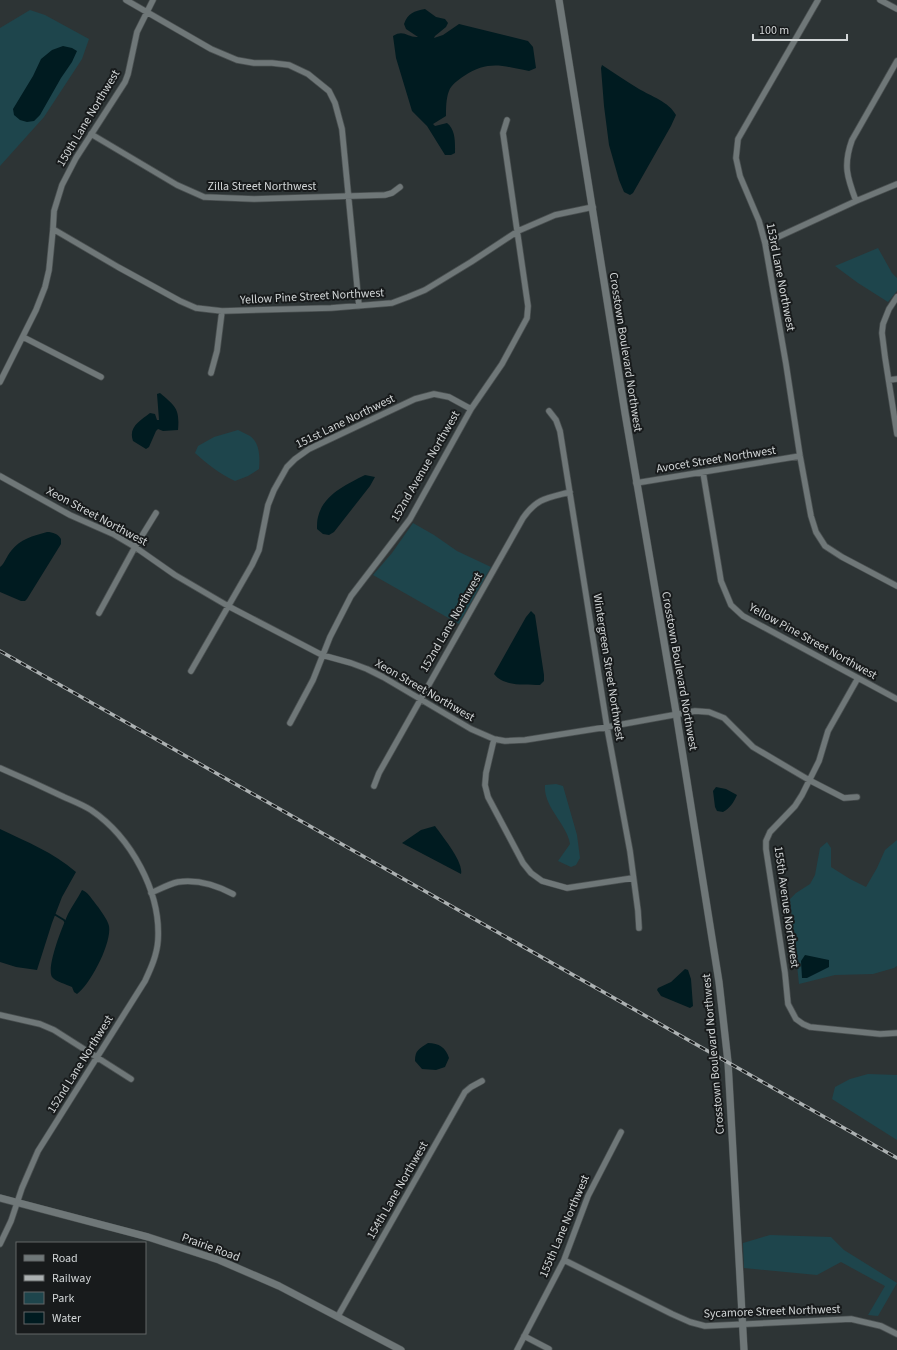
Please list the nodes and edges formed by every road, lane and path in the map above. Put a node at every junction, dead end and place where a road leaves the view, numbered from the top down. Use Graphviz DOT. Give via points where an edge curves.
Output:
graph roads {
  1 [pos="126,0"];
  2 [pos="152,0"];
  3 [pos="560,0"];
  4 [pos="818,0"];
  5 [pos="880,0"];
  6 [pos="897,9"];
  7 [pos="146,11"];
  8 [pos="897,61"];
  9 [pos="508,120"];
  10 [pos="91,134"];
  11 [pos="897,184"];
  12 [pos="400,187"];
  13 [pos="349,196"];
  14 [pos="856,201"];
  15 [pos="593,207"];
  16 [pos="53,229"];
  17 [pos="518,231"];
  18 [pos="765,243"];
  19 [pos="897,297"];
  20 [pos="360,306"];
  21 [pos="222,310"];
  22 [pos="23,337"];
  23 [pos="211,373"];
  24 [pos="101,377"];
  25 [pos="897,379"];
  26 [pos="889,380"];
  27 [pos="0,382"];
  28 [pos="471,409"];
  29 [pos="549,411"];
  30 [pos="897,434"];
  31 [pos="800,456"];
  32 [pos="703,472"];
  33 [pos="0,476"];
  34 [pos="636,483"];
  35 [pos="570,492"];
  36 [pos="156,513"];
  37 [pos="135,547"];
  38 [pos="897,586"];
  39 [pos="228,606"];
  40 [pos="98,613"];
  41 [pos="322,655"];
  42 [pos="191,671"];
  43 [pos="858,678"];
  44 [pos="897,699"];
  45 [pos="420,700"];
  46 [pos="677,714"];
  47 [pos="290,723"];
  48 [pos="607,727"];
  49 [pos="494,739"];
  50 [pos="0,768"];
  51 [pos="809,780"];
  52 [pos="374,786"];
  53 [pos="857,797"];
  54 [pos="633,878"];
  55 [pos="152,892"];
  56 [pos="233,894"];
  57 [pos="638,928"];
  58 [pos="0,1016"];
  59 [pos="897,1033"];
  60 [pos="97,1058"];
  61 [pos="131,1080"];
  62 [pos="482,1081"];
  63 [pos="621,1132"];
  64 [pos="0,1198"];
  65 [pos="18,1203"];
  66 [pos="0,1244"];
  67 [pos="564,1260"];
  68 [pos="338,1316"];
  69 [pos="743,1324"];
  70 [pos="897,1334"];
  71 [pos="524,1336"];
  72 [pos="549,1349"];
  73 [pos="401,1350"];
  74 [pos="517,1350"];
  75 [pos="744,1350"];
  1 -- 7 [label="street"];
  2 -- 7 [label="street, 150th Lane Northwest"];
  3 -- 15 [label="street, Crosstown Boulevard Northwest"];
  4 -- 18 [label="street, 153rd Lane Northwest" via="738,139 736,158 740,176 759,221"];
  5 -- 6 [label="street"];
  7 -- 10 [label="street, 150th Lane Northwest" via="137,32 125,82"];
  7 -- 13 [label="street" via="211,49 254,64 288,65 308,74 329,91 339,114"];
  8 -- 14 [label="street" via="852,140 848,152 846,165"];
  9 -- 17 [label="street" via="503,133"];
  10 -- 13 [label="street, Zilla Street Northwest" via="177,185 204,197 254,199"];
  10 -- 16 [label="street, 150th Lane Northwest" via="62,185 54,210"];
  11 -- 14 [label="street"];
  12 -- 13 [label="street, Zilla Street Northwest" via="385,195"];
  13 -- 20 [label="street"];
  14 -- 18 [label="street"];
  15 -- 17 [label="street, Yellow Pine Street Northwest" via="555,215"];
  15 -- 34 [label="street, Crosstown Boulevard Northwest"];
  16 -- 21 [label="street, Yellow Pine Street Northwest" via="180,301 196,308"];
  16 -- 22 [label="street, 150th Lane Northwest" via="45,287"];
  17 -- 20 [label="street, Yellow Pine Street Northwest" via="425,290 392,303"];
  17 -- 28 [label="street, 152nd Avenue Northwest" via="528,306 527,318 502,364"];
  18 -- 31 [label="street, 153rd Lane Northwest"];
  19 -- 26 [label="street" via="883,324 882,333"];
  20 -- 21 [label="street, Yellow Pine Street Northwest"];
  21 -- 23 [label="street" via="217,352"];
  22 -- 24 [label="street"];
  22 -- 27 [label="street, 150th Lane Northwest"];
  25 -- 26 [label="street"];
  26 -- 30 [label="street"];
  28 -- 39 [label="street, 151st Lane Northwest" via="449,397 434,394 415,399 309,449 295,459 287,467 274,490 268,505 259,550"];
  28 -- 41 [label="street, 152nd Avenue Northwest" via="410,519 351,596"];
  29 -- 35 [label="street, Wintergreen Street Northwest" via="560,431"];
  31 -- 32 [label="street, Avocet Street Northwest"];
  31 -- 38 [label="street, 153rd Lane Northwest" via="810,516 825,546"];
  32 -- 34 [label="street, Avocet Street Northwest"];
  32 -- 43 [label="street, Yellow Pine Street Northwest" via="721,581 731,605 743,616"];
  33 -- 37 [label="street, Xeon Street Northwest"];
  34 -- 46 [label="street, Crosstown Boulevard Northwest"];
  35 -- 45 [label="street, 152nd Lane Northwest" via="537,502 530,508"];
  35 -- 48 [label="street, Wintergreen Street Northwest"];
  36 -- 37 [label="street"];
  37 -- 39 [label="street, Xeon Street Northwest" via="175,575"];
  37 -- 40 [label="street"];
  39 -- 41 [label="street, Xeon Street Northwest"];
  39 -- 42 [label="street, 151st Lane Northwest"];
  41 -- 45 [label="street, Xeon Street Northwest" via="367,669"];
  41 -- 47 [label="street, 152nd Avenue Northwest"];
  43 -- 44 [label="street, Yellow Pine Street Northwest"];
  43 -- 51 [label="street, 155th Avenue Northwest" via="828,731 819,761"];
  45 -- 49 [label="street, Xeon Street Northwest"];
  45 -- 52 [label="street, 152nd Lane Northwest"];
  46 -- 48 [label="street, Xeon Street Northwest"];
  46 -- 51 [label="street, Xeon Street Northwest" via="703,711 715,714 730,724 753,747"];
  46 -- 69 [label="street, Crosstown Boulevard Northwest" via="723,1013"];
  48 -- 49 [label="street, Xeon Street Northwest" via="516,741"];
  48 -- 54 [label="street, Wintergreen Street Northwest"];
  49 -- 54 [label="street" via="486,773 488,798 531,873 542,881 567,888"];
  50 -- 55 [label="street" via="90,810 108,824 125,842 139,863"];
  51 -- 53 [label="street, Xeon Street Northwest" via="844,798"];
  51 -- 59 [label="street, 155th Avenue Northwest" via="795,806 770,832 766,840 786,972 788,1004 796,1019 810,1027 880,1034"];
  54 -- 57 [label="street, Wintergreen Street Northwest"];
  55 -- 56 [label="street" via="178,882 198,882 217,886"];
  55 -- 60 [label="street, 152nd Lane Northwest" via="158,923 154,963"];
  58 -- 60 [label="street" via="40,1024 54,1030"];
  60 -- 61 [label="street"];
  60 -- 65 [label="street, 152nd Lane Northwest" via="38,1151"];
  62 -- 68 [label="street, 154th Lane Northwest" via="465,1092"];
  63 -- 67 [label="street, 155th Lane Northwest" via="588,1196"];
  64 -- 65 [label="street, Prairie Road"];
  65 -- 66 [label="street, 152nd Lane Northwest"];
  65 -- 68 [label="street, Prairie Road" via="198,1252 262,1278"];
  67 -- 69 [label="street, Sycamore Street Northwest" via="690,1322 705,1326"];
  67 -- 71 [label="street, 155th Lane Northwest"];
  68 -- 73 [label="street, Prairie Road"];
  69 -- 70 [label="street, Sycamore Street Northwest" via="851,1319 881,1326"];
  69 -- 75 [label="street, Crosstown Boulevard Northwest"];
  71 -- 72 [label="street"];
  71 -- 74 [label="street, 155th Lane Northwest"];
}
